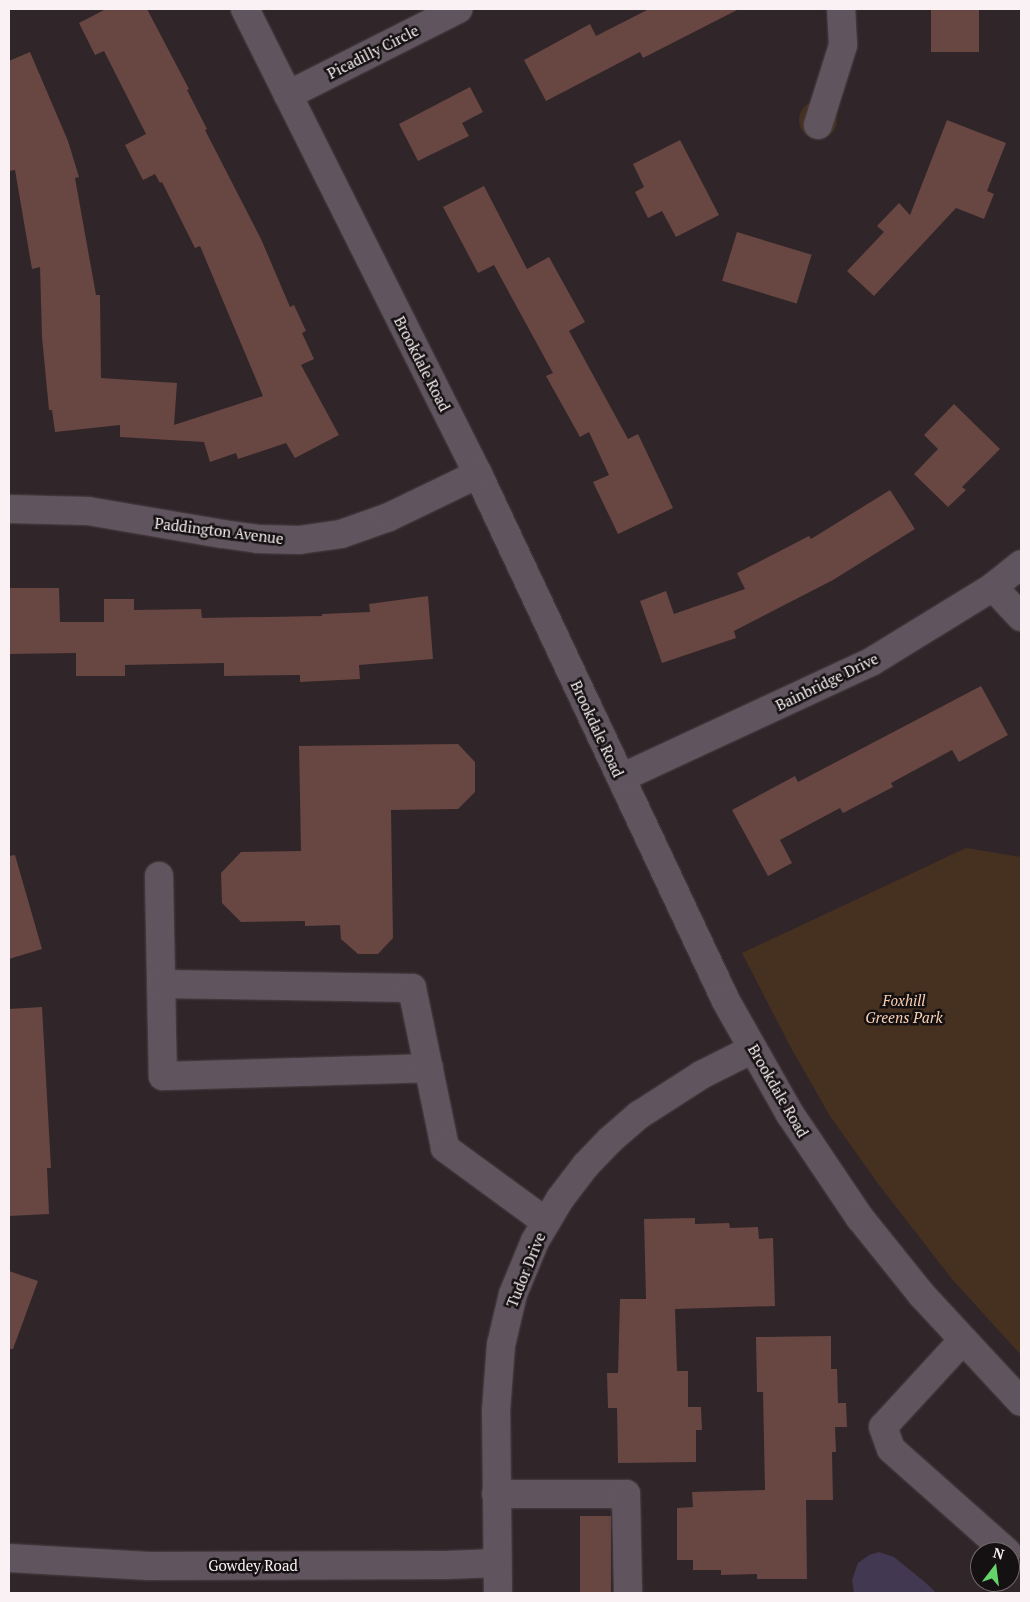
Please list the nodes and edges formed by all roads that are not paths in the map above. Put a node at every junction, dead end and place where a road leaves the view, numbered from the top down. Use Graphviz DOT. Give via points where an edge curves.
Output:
graph roads {
  1 [pos="245,9"];
  2 [pos="458,9"];
  3 [pos="840,9"];
  4 [pos="288,95"];
  5 [pos="818,125"];
  6 [pos="478,474"];
  7 [pos="9,509"];
  8 [pos="1021,564"];
  9 [pos="993,587"];
  10 [pos="1021,617"];
  11 [pos="621,778"];
  12 [pos="159,876"];
  13 [pos="161,984"];
  14 [pos="753,1048"];
  15 [pos="429,1068"];
  16 [pos="546,1222"];
  17 [pos="963,1340"];
  18 [pos="1021,1402"];
  19 [pos="496,1494"];
  20 [pos="997,1542"];
  21 [pos="9,1558"];
  22 [pos="497,1563"];
  23 [pos="498,1593"];
  24 [pos="628,1593"];
  1 -- 4 [label="street, Brookdale Road"];
  2 -- 4 [label="street, Picadilly Circle"];
  3 -- 5 [label="street" via="843,45"];
  4 -- 6 [label="street, Brookdale Road"];
  6 -- 7 [label="street, Paddington Avenue" via="389,518 341,534 299,540 258,539 88,511"];
  6 -- 11 [label="street, Brookdale Road"];
  8 -- 9 [label="street, Bainbridge Drive"];
  9 -- 10 [label="street"];
  9 -- 11 [label="street, Bainbridge Drive" via="871,662"];
  11 -- 14 [label="street, Brookdale Road" via="718,986"];
  12 -- 13 [label="street"];
  13 -- 15 [label="street" via="412,988"];
  13 -- 15 [label="street" via="163,1076"];
  14 -- 16 [label="street, Tudor Drive" via="701,1075 639,1115 586,1165"];
  14 -- 17 [label="street, Brookdale Road" via="814,1151 860,1218"];
  15 -- 16 [label="street" via="446,1148"];
  16 -- 19 [label="street, Tudor Drive" via="513,1294 500,1345"];
  17 -- 18 [label="street, Brookdale Road"];
  17 -- 20 [label="street" via="883,1427 892,1449"];
  19 -- 22 [label="street, Tudor Drive"];
  19 -- 24 [label="street" via="626,1494"];
  21 -- 22 [label="street, Gowdey Road" via="149,1566"];
  22 -- 23 [label="street, Tudor Drive"];
}
